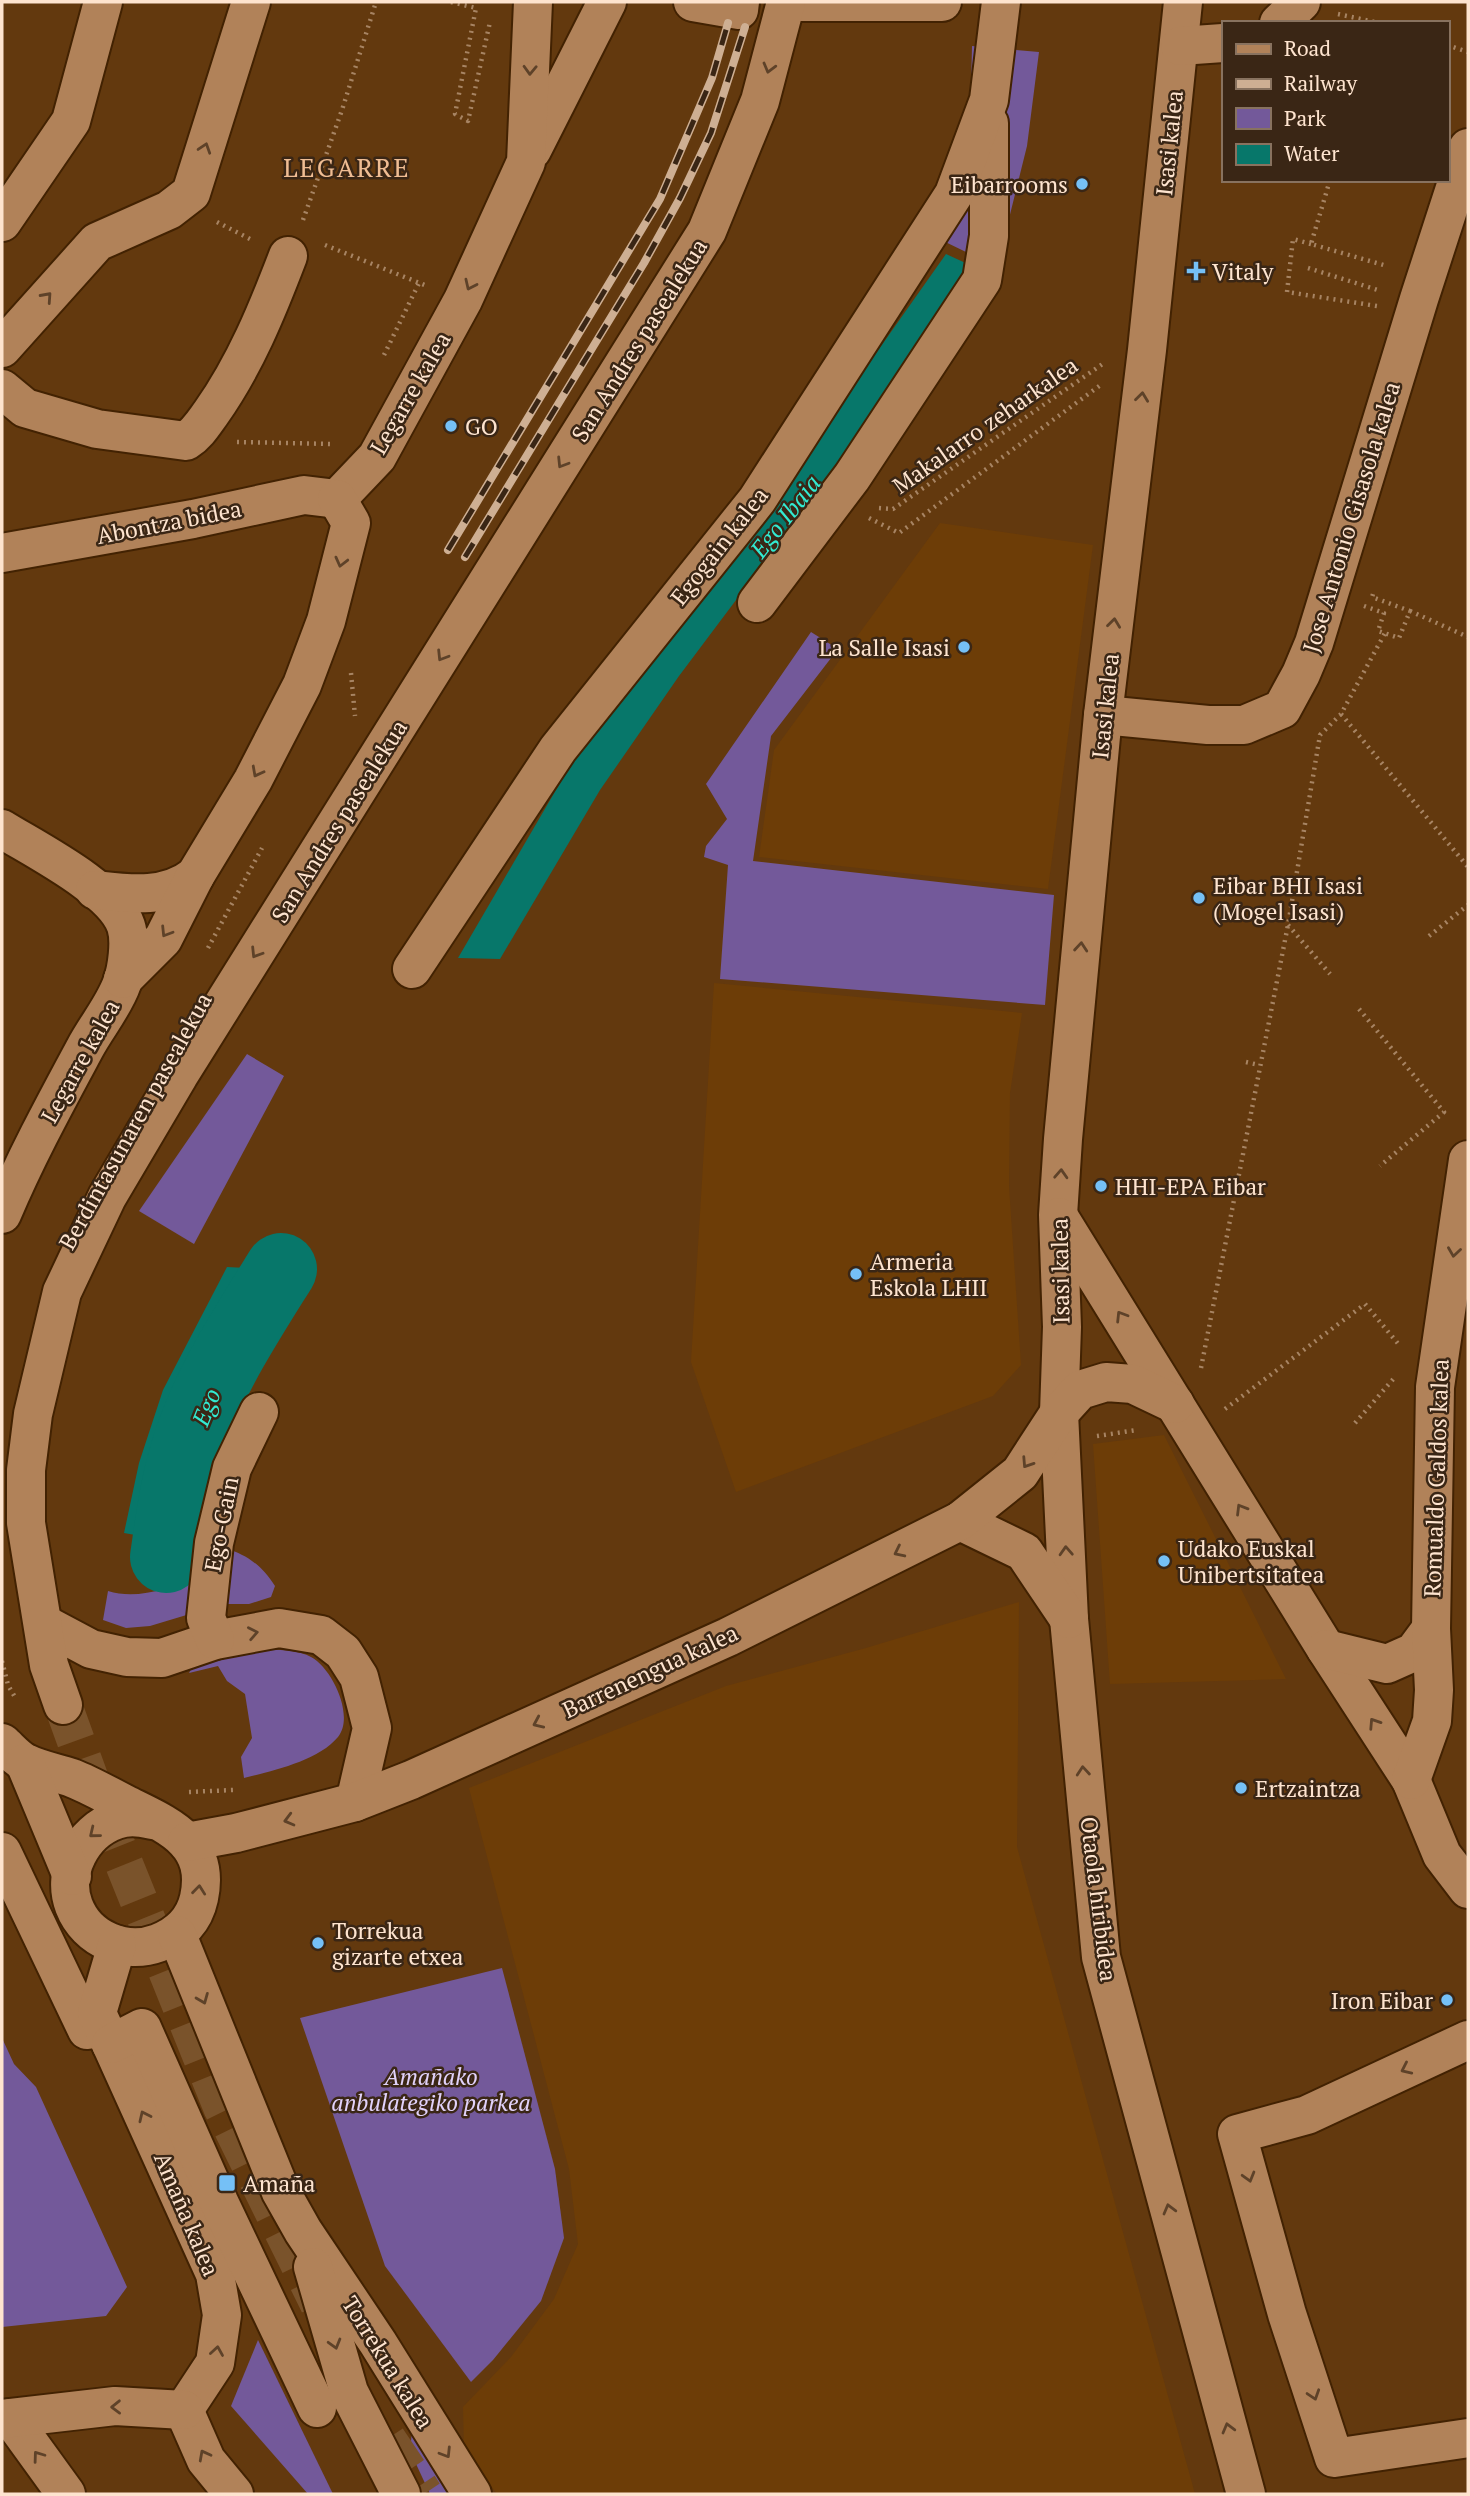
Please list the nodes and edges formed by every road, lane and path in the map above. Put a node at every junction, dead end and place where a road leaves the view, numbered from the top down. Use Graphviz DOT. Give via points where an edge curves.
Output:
graph roads {
  1 [pos="103,2"];
  2 [pos="251,2"];
  3 [pos="376,2"];
  4 [pos="451,2"];
  5 [pos="533,2"];
  6 [pos="607,2"];
  7 [pos="693,2"];
  8 [pos="740,2"];
  9 [pos="786,2"];
  10 [pos="942,2"];
  11 [pos="1001,2"];
  12 [pos="1183,2"];
  13 [pos="1301,2"];
  14 [pos="491,15"];
  15 [pos="1281,21"];
  16 [pos="1222,43"];
  17 [pos="1180,46"];
  18 [pos="1449,46"];
  19 [pos="1468,52"];
  20 [pos="989,100"];
  21 [pos="1468,148"];
  22 [pos="526,162"];
  23 [pos="1329,182"];
  24 [pos="209,218"];
  25 [pos="2,222"];
  26 [pos="253,241"];
  27 [pos="1311,244"];
  28 [pos="293,245"];
  29 [pos="1393,267"];
  30 [pos="1308,268"];
  31 [pos="419,283"];
  32 [pos="431,288"];
  33 [pos="1385,292"];
  34 [pos="1381,306"];
  35 [pos="1148,341"];
  36 [pos="2,348"];
  37 [pos="385,353"];
  38 [pos="2,389"];
  39 [pos="186,441"];
  40 [pos="346,444"];
  41 [pos="337,499"];
  42 [pos="833,501"];
  43 [pos="2,553"];
  44 [pos="1376,587"];
  45 [pos="757,603"];
  46 [pos="1361,606"];
  47 [pos="1410,611"];
  48 [pos="1385,633"];
  49 [pos="1468,637"];
  50 [pos="350,661"];
  51 [pos="1341,714"];
  52 [pos="1103,715"];
  53 [pos="356,722"];
  54 [pos="2,829"];
  55 [pos="1468,867"];
  56 [pos="195,876"];
  57 [pos="104,897"];
  58 [pos="1468,905"];
  59 [pos="1287,925"];
  60 [pos="1429,936"];
  61 [pos="412,969"];
  62 [pos="1329,974"];
  63 [pos="123,979"];
  64 [pos="1359,1009"];
  65 [pos="1246,1062"];
  66 [pos="1259,1065"];
  67 [pos="1468,1160"];
  68 [pos="1380,1166"];
  69 [pos="2,1214"];
  70 [pos="1058,1215"];
  71 [pos="1403,1350"];
  72 [pos="1403,1369"];
  73 [pos="1199,1374"];
  74 [pos="259,1412"];
  75 [pos="1059,1413"];
  76 [pos="1185,1419"];
  77 [pos="1355,1423"];
  78 [pos="1142,1430"];
  79 [pos="1093,1436"];
  80 [pos="960,1521"];
  81 [pos="1069,1619"];
  82 [pos="44,1624"];
  83 [pos="210,1629"];
  84 [pos="1431,1629"];
  85 [pos="1326,1649"];
  86 [pos="63,1705"];
  87 [pos="13,1753"];
  88 [pos="1411,1780"];
  89 [pos="234,1790"];
  90 [pos="183,1792"];
  91 [pos="355,1802"];
  92 [pos="172,1831"];
  93 [pos="2,1852"];
  94 [pos="72,1876"];
  95 [pos="1468,1889"];
  96 [pos="177,1935"];
  97 [pos="117,1945"];
  98 [pos="99,2037"];
  99 [pos="1468,2040"];
  100 [pos="303,2231"];
  101 [pos="317,2408"];
  102 [pos="184,2410"];
  103 [pos="6,2418"];
  104 [pos="1468,2438"];
  105 [pos="66,2494"];
  106 [pos="234,2494"];
  107 [pos="401,2494"];
  108 [pos="472,2494"];
  109 [pos="1246,2494"];
  1 -- 25 [label="street" via="71,121"];
  36 -- 2 [label="street, one-way" via="97,242 169,210 191,193"];
  3 -- 28 [label="path"];
  4 -- 14 [label="path" via="476,8 455,114 468,121"];
  5 -- 22 [label="street, Legarre kalea, one-way"];
  6 -- 22 [label="street"];
  7 -- 8 [label="street" via="739,10"];
  9 -- 10 [label="street"];
  9 -- 82 [label="street, San Andres pasealekua, one-way" via="760,101 707,231 179,1075 107,1197 62,1292 33,1415 26,1470 26,1523"];
  11 -- 20 [label="street, Egogain kalea"];
  12 -- 17 [label="street, Isasi kalea"];
  13 -- 15 [label="street"];
  16 -- 17 [label="street"];
  17 -- 35 [label="street, Isasi kalea"];
  18 -- 19 [label="path"];
  20 -- 42 [label="street, Egogain kalea" via="989,236 982,279"];
  20 -- 61 [label="street, Egogain kalea" via="954,194 757,500 558,749"];
  21 -- 52 [label="street, Jose Antonio Gisasola kalea" via="1314,643 1282,709 1244,725"];
  22 -- 41 [label="street, Legarre kalea, one-way" via="463,300 377,457"];
  23 -- 27 [label="path"];
  24 -- 26 [label="path"];
  27 -- 29 [label="path"];
  27 -- 34 [label="path" via="1293,239 1287,292"];
  28 -- 31 [label="path"];
  28 -- 39 [label="street" via="264,319 224,394"];
  30 -- 33 [label="path"];
  31 -- 32 [label="path"];
  31 -- 37 [label="path"];
  35 -- 42 [label="path, Makalarro zeharkalea" via="893,509"];
  35 -- 42 [label="path, Makalarro zeharkalea" via="899,533"];
  52 -- 35 [label="street, Isasi kalea, one-way"];
  38 -- 39 [label="street" via="25,408 97,429"];
  39 -- 40 [label="path"];
  41 -- 43 [label="street, Abontza bidea" via="304,495"];
  41 -- 56 [label="street, one-way" via="351,523 326,621 302,685 260,768"];
  42 -- 45 [label="street, Egogain kalea"];
  44 -- 47 [label="path" via="1372,597"];
  46 -- 48 [label="path" via="1384,613 1378,631"];
  47 -- 48 [label="path" via="1399,638"];
  47 -- 49 [label="path"];
  48 -- 51 [label="path"];
  50 -- 53 [label="path"];
  51 -- 55 [label="path"];
  51 -- 59 [label="path" via="1320,735"];
  70 -- 52 [label="street, Isasi kalea, one-way"];
  54 -- 57 [label="street" via="79,875"];
  56 -- 57 [label="street" via="185,884 150,894"];
  56 -- 63 [label="street, one-way" via="163,939"];
  57 -- 63 [label="street, Legarre kalea" via="126,926"];
  58 -- 60 [label="path"];
  59 -- 62 [label="path"];
  59 -- 66 [label="path"];
  63 -- 69 [label="street, Legarre kalea"];
  64 -- 68 [label="path" via="1444,1112"];
  65 -- 66 [label="path"];
  66 -- 73 [label="path"];
  67 -- 84 [label="street, Romualdo Galdos kalea, one-way" via="1435,1387"];
  70 -- 75 [label="street, Isasi kalea"];
  76 -- 70 [label="street, one-way"];
  71 -- 76 [label="path" via="1365,1304 1210,1419"];
  72 -- 77 [label="path"];
  74 -- 83 [label="street, Ego-Gain" via="232,1468 214,1543"];
  75 -- 76 [label="street, Barrenengua kalea" via="1080,1390 1106,1382 1133,1384"];
  75 -- 80 [label="street, Barrenengua kalea, one-way" via="1020,1473"];
  81 -- 75 [label="street, Otaola hiribidea, one-way"];
  85 -- 76 [label="street, one-way"];
  78 -- 79 [label="path"];
  80 -- 81 [label="street" via="1024,1552"];
  80 -- 91 [label="street, Barrenengua kalea, one-way" via="728,1637"];
  109 -- 81 [label="street, Otaola hiribidea, one-way" via="1101,1957"];
  82 -- 83 [label="street" via="109,1645 127,1657 162,1658"];
  82 -- 86 [label="street, San Andres pasealekua" via="49,1665"];
  83 -- 91 [label="street, one-way" via="279,1628 320,1635 343,1652 359,1677 372,1728"];
  84 -- 85 [label="street" via="1414,1651 1387,1664"];
  84 -- 88 [label="street, Romualdo Galdos kalea" via="1432,1720"];
  88 -- 85 [label="street, one-way"];
  87 -- 92 [label="street" via="75,1779"];
  87 -- 94 [label="street"];
  88 -- 95 [label="street" via="1441,1855"];
  89 -- 90 [label="path"];
  91 -- 92 [label="street, Barrenengua kalea, one-way" via="236,1833"];
  92 -- 94 [label="street, one-way" via="138,1817 118,1819 84,1842"];
  96 -- 92 [label="street, one-way" via="197,1905 201,1885 199,1864"];
  93 -- 98 [label="street"];
  94 -- 97 [label="street" via="75,1906 87,1926"];
  96 -- 97 [label="street" via="147,1947"];
  96 -- 100 [label="street, one-way" via="281,2192"];
  97 -- 98 [label="street" via="97,2013"];
  98 -- 101 [label="street" via="142,2028"];
  102 -- 98 [label="street, Amaña kalea, one-way" via="215,2362 222,2315 215,2274"];
  99 -- 104 [label="street, one-way" via="1307,2115 1237,2134 1287,2314 1334,2458"];
  100 -- 107 [label="street, one-way" via="349,2392"];
  100 -- 108 [label="street, Torrekua kalea, one-way"];
  102 -- 103 [label="street, one-way" via="115,2406"];
  106 -- 102 [label="street, one-way" via="206,2460"];
  105 -- 103 [label="street, one-way"];
}
